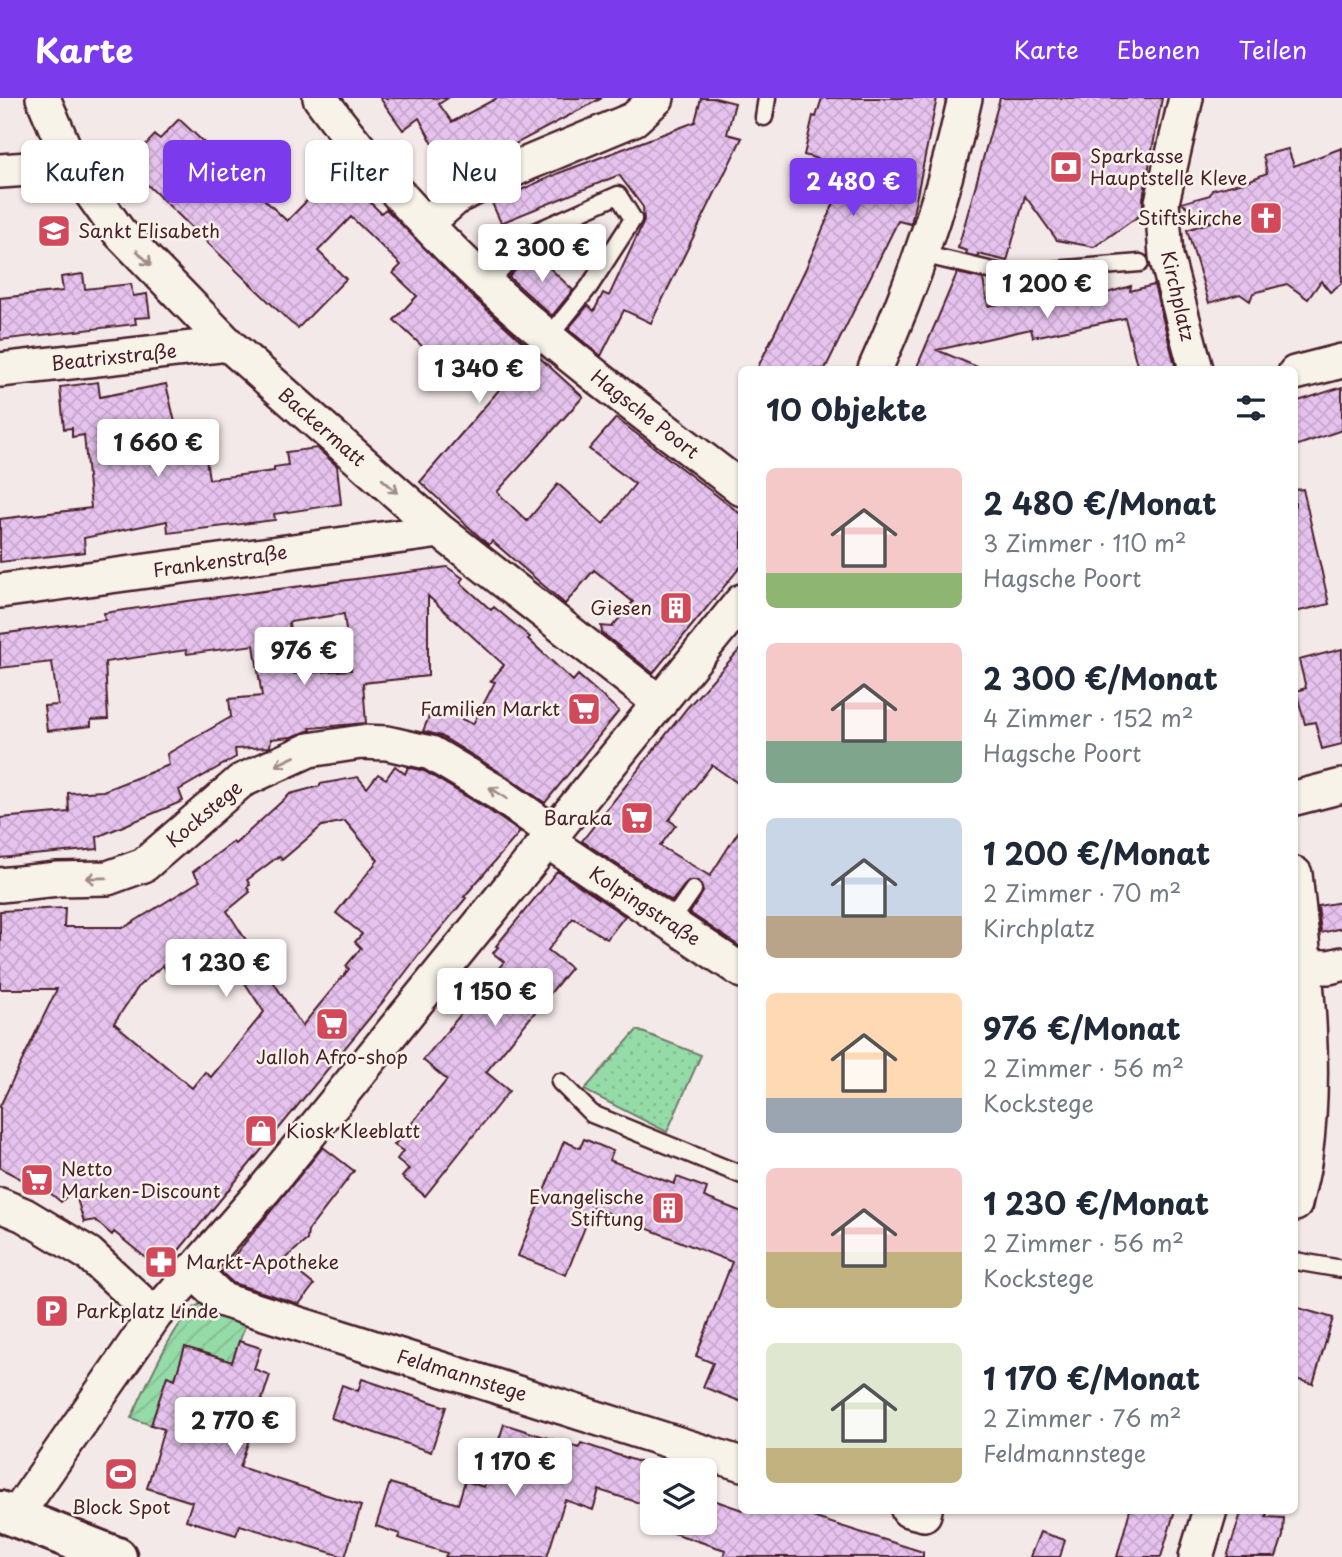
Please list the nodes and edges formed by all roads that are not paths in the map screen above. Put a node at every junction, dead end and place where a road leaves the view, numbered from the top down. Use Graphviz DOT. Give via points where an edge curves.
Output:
graph roads {
  1 [pos="43,98"];
  2 [pos="320,98"];
  3 [pos="657,98"];
  4 [pos="767,98"];
  5 [pos="965,98"];
  6 [pos="1186,98"];
  7 [pos="764,117"];
  8 [pos="61,140"];
  9 [pos="21,170"];
  10 [pos="0,171"];
  11 [pos="98,203"];
  12 [pos="426,224"];
  13 [pos="921,254"];
  14 [pos="1140,263"];
  15 [pos="487,284"];
  16 [pos="548,338"];
  17 [pos="228,344"];
  18 [pos="1342,360"];
  19 [pos="875,366"];
  20 [pos="1195,366"];
  21 [pos="0,370"];
  22 [pos="1298,372"];
  23 [pos="738,486"];
  24 [pos="440,531"];
  25 [pos="0,591"];
  26 [pos="738,605"];
  27 [pos="660,703"];
  28 [pos="1342,786"];
  29 [pos="1298,797"];
  30 [pos="550,837"];
  31 [pos="0,885"];
  32 [pos="693,890"];
  33 [pos="1298,920"];
  34 [pos="670,923"];
  35 [pos="1342,964"];
  36 [pos="1301,966"];
  37 [pos="738,968"];
  38 [pos="560,1082"];
  39 [pos="738,1173"];
  40 [pos="1298,1190"];
  41 [pos="0,1205"];
  42 [pos="1298,1262"];
  43 [pos="1342,1269"];
  44 [pos="192,1270"];
  45 [pos="155,1315"];
  46 [pos="738,1463"];
  47 [pos="1209,1514"];
  48 [pos="5,1524"];
  49 [pos="117,1557"];
  50 [pos="1196,1557"];
  1 -- 8 [label="street, Backermatt"];
  2 -- 12 [label="street, Hagsche Poort"];
  3 -- 12 [label="street" via="634,119 457,197"];
  4 -- 7 [label="lane"];
  5 -- 13 [label="street"];
  6 -- 20 [label="street, Kirchplatz" via="1162,202 1166,256"];
  9 -- 10 [label="street"];
  11 -- 17 [label="street, Backermatt, one-way" via="119,232"];
  12 -- 15 [label="street, Hagsche Poort"];
  13 -- 14 [label="lane" via="1006,274"];
  13 -- 19 [label="street"];
  15 -- 16 [label="street, Hagsche Poort"];
  15 -- 16 [label="lane" via="535,232 618,195 633,219 589,287"];
  16 -- 23 [label="street, Hagsche Poort"];
  17 -- 21 [label="street, Beatrixstraße"];
  17 -- 24 [label="street, Backermatt, one-way"];
  18 -- 22 [label="street"];
  24 -- 25 [label="street, Frankenstraße"];
  24 -- 27 [label="street, Backermatt"];
  26 -- 27 [label="street"];
  27 -- 30 [label="street"];
  28 -- 29 [label="street"];
  30 -- 31 [label="street, Kockstege, one-way" via="498,793 431,753 361,742 309,750 242,781 144,865 108,878"];
  30 -- 34 [label="street, Kolpingstraße"];
  30 -- 44 [label="street" via="264,1190"];
  32 -- 34 [label="lane"];
  33 -- 36 [label="street"];
  34 -- 37 [label="street, Kolpingstraße"];
  35 -- 36 [label="street"];
  36 -- 40 [label="street" via="1310,1037 1310,1105"];
  38 -- 39 [label="lane" via="592,1114"];
  41 -- 45 [label="street" via="89,1254"];
  42 -- 43 [label="lane"];
  44 -- 45 [label="street"];
  44 -- 46 [label="street, Feldmannstege" via="223,1300"];
  45 -- 48 [label="street"];
  47 -- 50 [label="street"];
  48 -- 49 [label="main road"];
}
